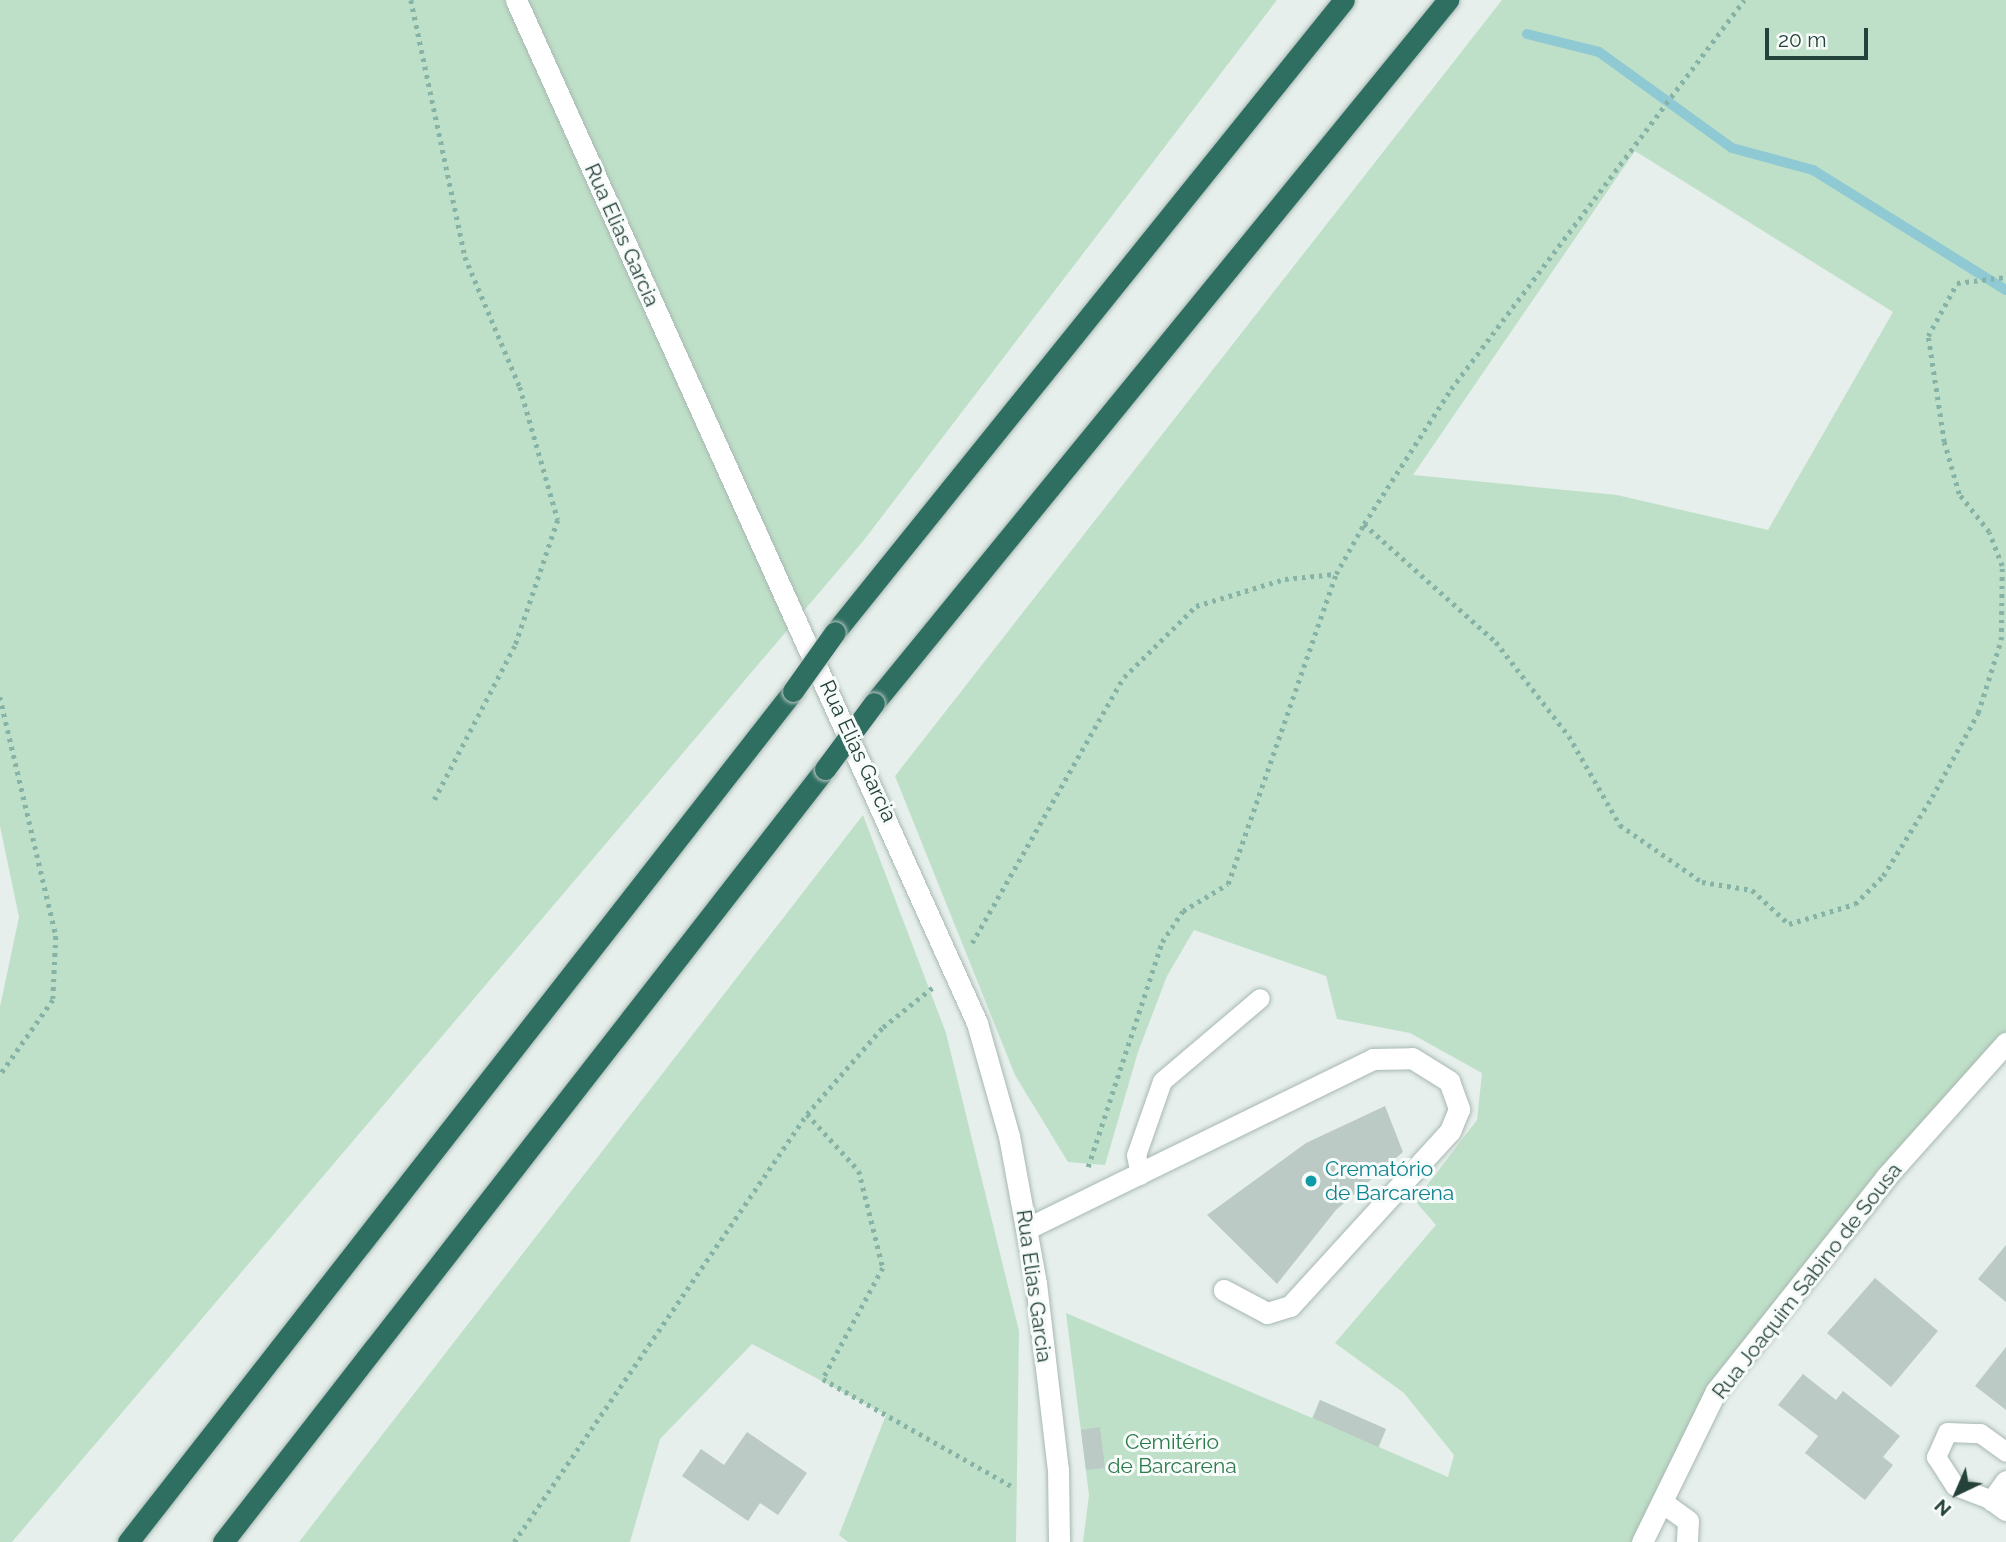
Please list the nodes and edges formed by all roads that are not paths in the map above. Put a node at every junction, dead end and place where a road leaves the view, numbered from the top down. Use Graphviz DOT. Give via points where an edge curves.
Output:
graph roads {
  1 [pos="516,0"];
  2 [pos="1344,0"];
  3 [pos="1448,0"];
  4 [pos="1260,998"];
  5 [pos="2006,1043"];
  6 [pos="1140,1175"];
  7 [pos="1028,1228"];
  8 [pos="1224,1290"];
  9 [pos="2006,1452"];
  10 [pos="2006,1481"];
  11 [pos="1662,1502"];
  12 [pos="1999,1505"];
  13 [pos="128,1542"];
  14 [pos="223,1542"];
  15 [pos="1059,1542"];
  16 [pos="1642,1542"];
  17 [pos="1688,1542"];
  1 -- 7 [label="street, Rua Elias Garcia" via="955,970 984,1048"];
  2 -- 13 [label="highway, bridge" via="835,632"];
  3 -- 14 [label="highway, bridge" via="874,703"];
  4 -- 6 [label="lane" via="1162,1081 1136,1154"];
  5 -- 11 [label="street, Rua Joaquim Sabino de Sousa" via="1886,1177 1716,1391"];
  6 -- 7 [label="street"];
  6 -- 8 [label="street" via="1373,1059 1412,1058 1449,1081 1459,1108 1450,1131 1290,1306 1268,1313"];
  7 -- 15 [label="street, Rua Elias Garcia" via="1058,1469"];
  9 -- 12 [label="lane" via="1980,1433 1947,1432 1936,1457 1955,1486"];
  10 -- 12 [label="street"];
  11 -- 16 [label="street, Rua Joaquim Sabino de Sousa"];
  11 -- 17 [label="street" via="1688,1521"];
}
